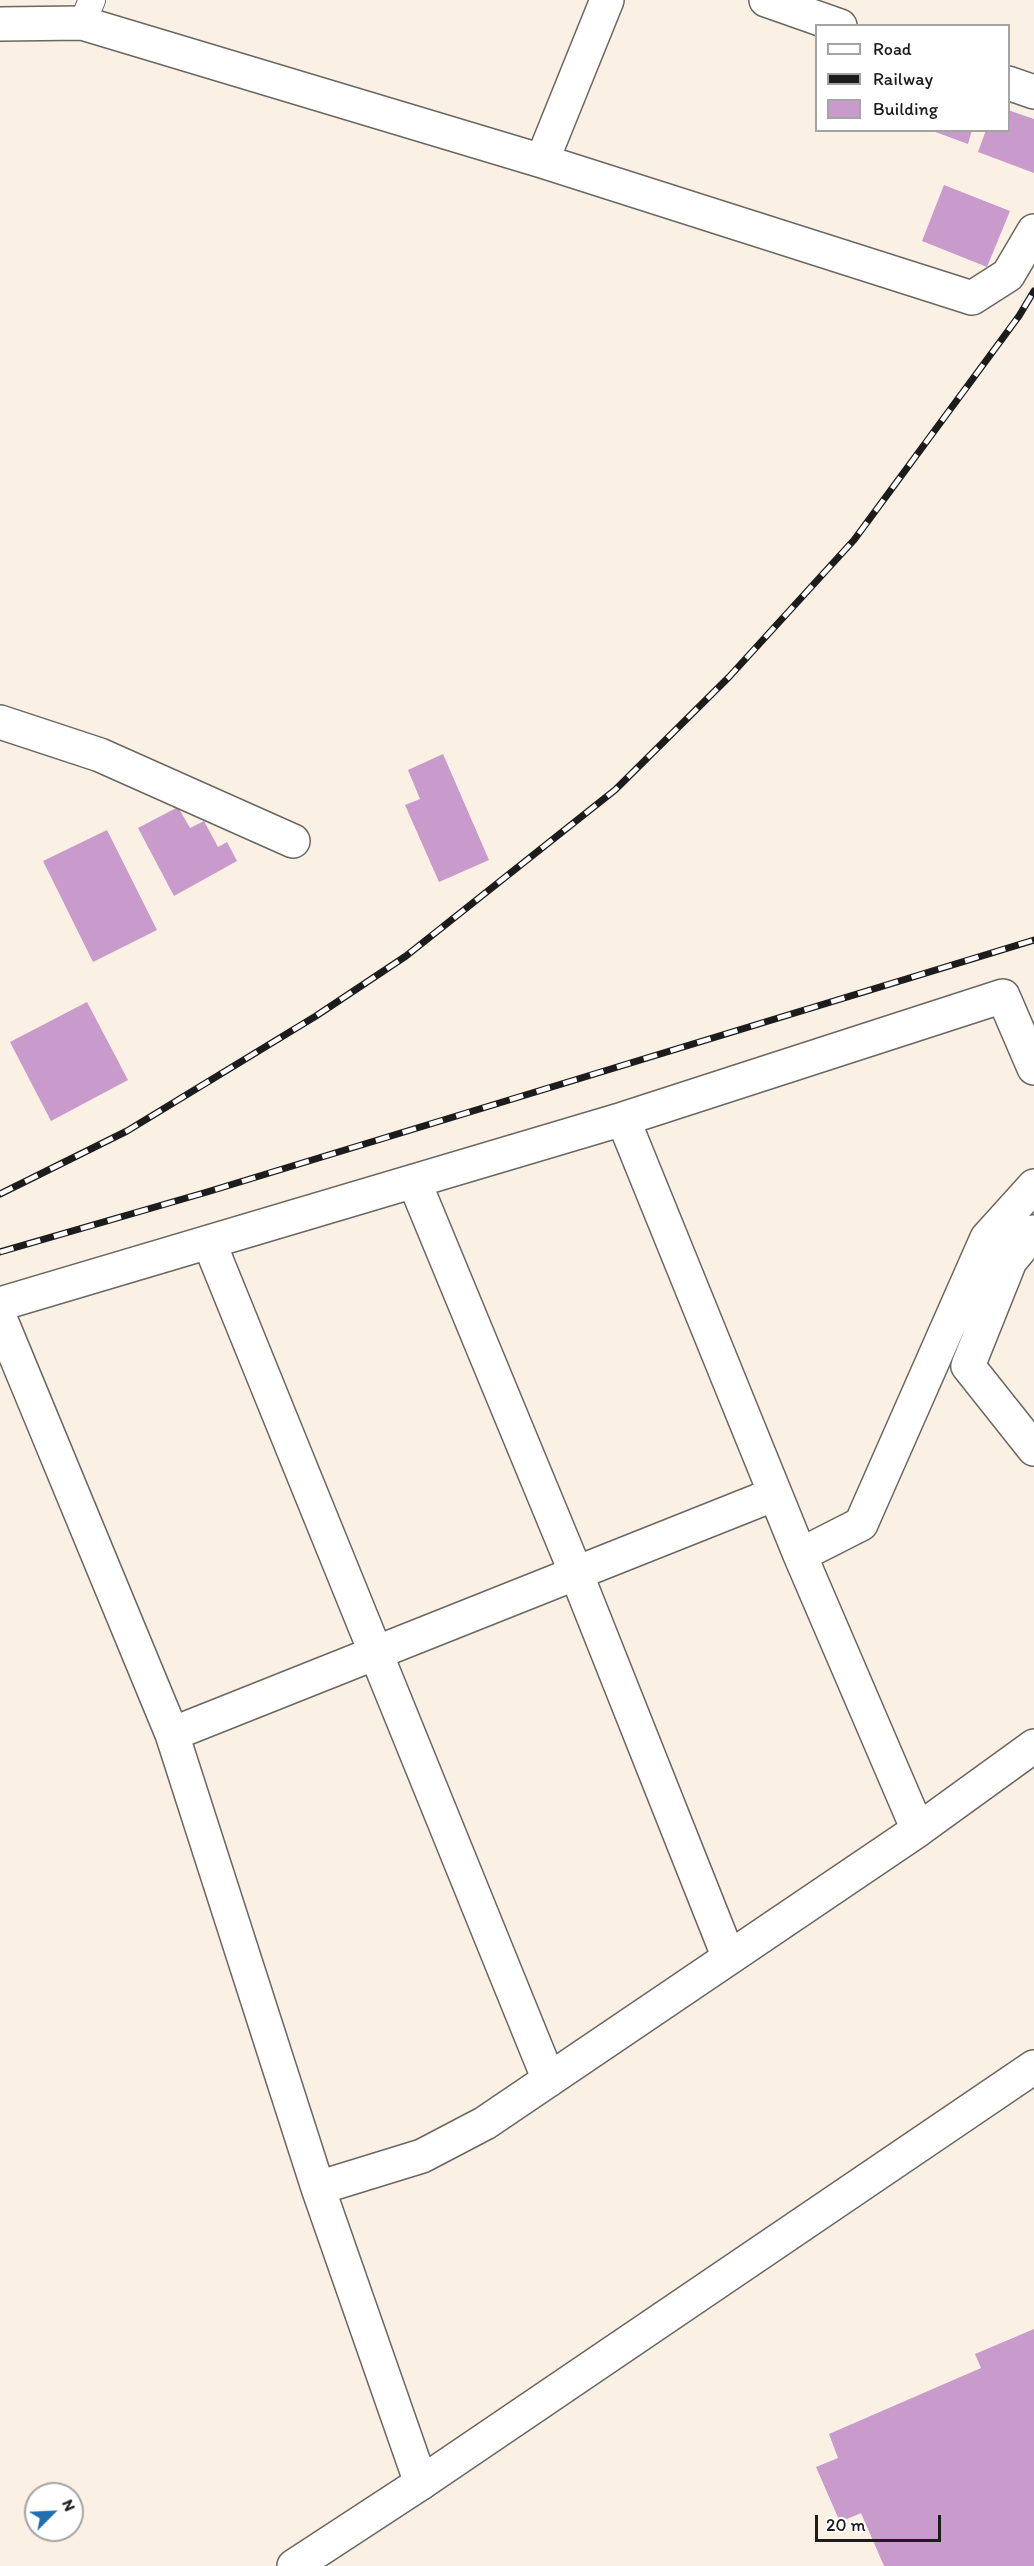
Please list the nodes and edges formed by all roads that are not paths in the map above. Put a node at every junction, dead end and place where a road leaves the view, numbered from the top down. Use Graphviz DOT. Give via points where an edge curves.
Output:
graph roads {
  1 [pos="607,0"];
  2 [pos="766,0"];
  3 [pos="87,11"];
  4 [pos="0,24"];
  5 [pos="834,24"];
  6 [pos="1010,84"];
  7 [pos="1034,92"];
  8 [pos="542,161"];
  9 [pos="1034,231"];
  10 [pos="0,722"];
  11 [pos="293,841"];
  12 [pos="1034,1068"];
  13 [pos="623,1119"];
  14 [pos="414,1181"];
  15 [pos="1034,1186"];
  16 [pos="1034,1232"];
  17 [pos="209,1242"];
  18 [pos="0,1304"];
  19 [pos="0,1318"];
  20 [pos="1034,1449"];
  21 [pos="775,1494"];
  22 [pos="800,1555"];
  23 [pos="576,1574"];
  24 [pos="376,1652"];
  25 [pos="172,1734"];
  26 [pos="1034,1746"];
  27 [pos="918,1830"];
  28 [pos="729,1958"];
  29 [pos="1034,2067"];
  30 [pos="549,2080"];
  31 [pos="318,2188"];
  32 [pos="421,2483"];
  33 [pos="294,2566"];
  1 -- 8 [label="street"];
  2 -- 5 [label="street"];
  3 -- 4 [label="street"];
  3 -- 8 [label="street"];
  6 -- 7 [label="street"];
  8 -- 9 [label="street" via="972,298 1008,275"];
  10 -- 11 [label="street" via="100,755"];
  12 -- 13 [label="street" via="1002,996"];
  13 -- 14 [label="street"];
  13 -- 21 [label="street"];
  14 -- 17 [label="street"];
  14 -- 23 [label="street"];
  15 -- 22 [label="street" via="987,1238 861,1524"];
  16 -- 20 [label="street" via="1010,1261 968,1366"];
  17 -- 18 [label="street"];
  17 -- 24 [label="street"];
  19 -- 25 [label="street"];
  21 -- 22 [label="street"];
  21 -- 23 [label="street"];
  22 -- 27 [label="street"];
  23 -- 24 [label="street"];
  23 -- 28 [label="street"];
  24 -- 25 [label="street"];
  24 -- 30 [label="street"];
  25 -- 31 [label="street"];
  26 -- 27 [label="street"];
  27 -- 28 [label="street"];
  28 -- 30 [label="street"];
  29 -- 32 [label="street"];
  30 -- 31 [label="street" via="485,2123 422,2156"];
  31 -- 32 [label="street"];
  32 -- 33 [label="street"];
}
